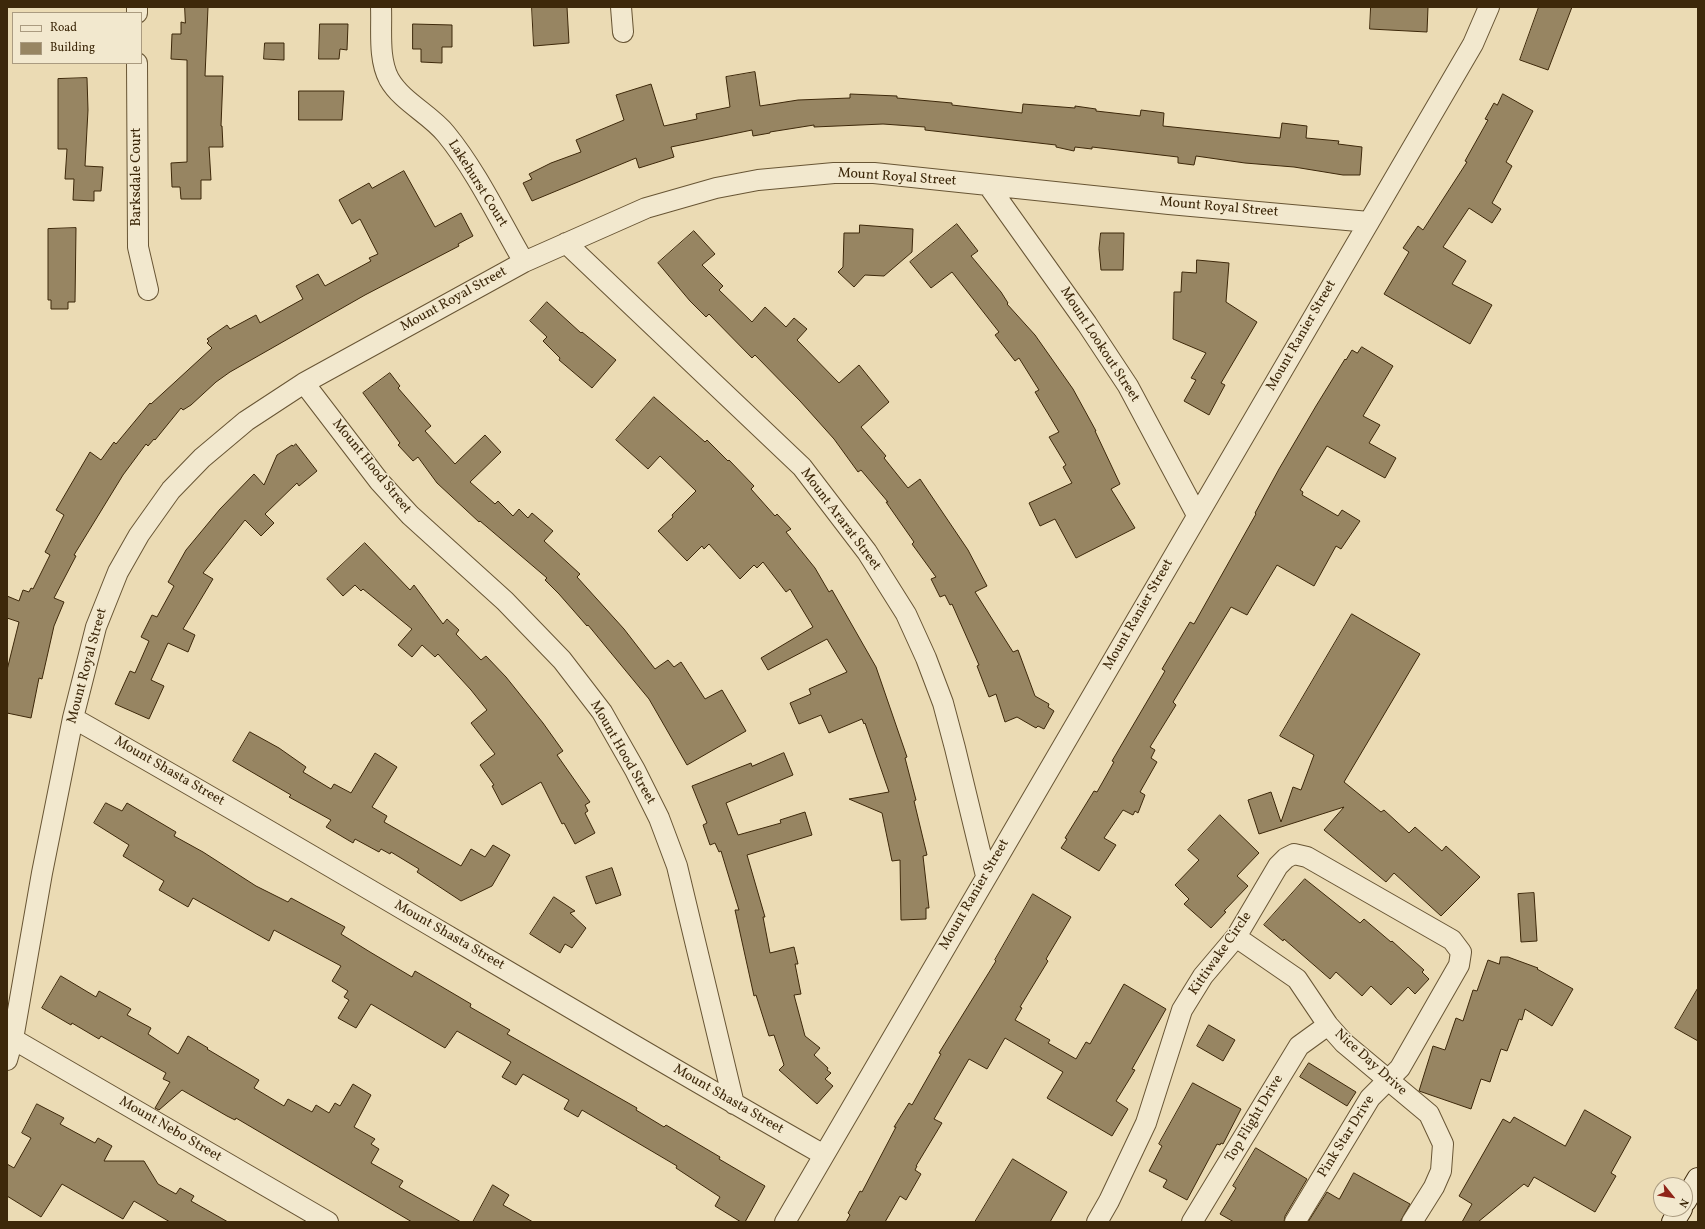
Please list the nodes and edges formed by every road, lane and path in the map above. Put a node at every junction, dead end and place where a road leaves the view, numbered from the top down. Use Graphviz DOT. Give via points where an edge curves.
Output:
graph roads {
  1 [pos="381,7"];
  2 [pos="621,7"];
  3 [pos="1489,7"];
  4 [pos="623,32"];
  5 [pos="137,64"];
  6 [pos="988,185"];
  7 [pos="1369,222"];
  8 [pos="566,243"];
  9 [pos="524,262"];
  10 [pos="148,290"];
  11 [pos="304,383"];
  12 [pos="1197,515"];
  13 [pos="73,718"];
  14 [pos="986,876"];
  15 [pos="1236,936"];
  16 [pos="1461,952"];
  17 [pos="1328,1025"];
  18 [pos="13,1039"];
  19 [pos="7,1060"];
  20 [pos="1388,1080"];
  21 [pos="734,1104"];
  22 [pos="824,1155"];
  23 [pos="1698,1179"];
  24 [pos="1693,1188"];
  25 [pos="328,1222"];
  26 [pos="785,1222"];
  27 [pos="1097,1222"];
  28 [pos="1192,1222"];
  29 [pos="1295,1222"];
  30 [pos="1412,1222"];
  1 -- 9 [label="street, Lakehurst Court" via="382,61 390,80 444,132 461,153"];
  2 -- 4 [label="street"];
  3 -- 7 [label="street, Mount Ranier Street" via="1473,44"];
  5 -- 10 [label="street, Barksdale Court" via="138,247"];
  6 -- 7 [label="street, Mount Royal Street"];
  6 -- 8 [label="street, Mount Royal Street" via="874,173 827,173 758,180 716,188 646,208"];
  6 -- 12 [label="street, Mount Lookout Street" via="1128,386"];
  7 -- 12 [label="street, Mount Ranier Street"];
  8 -- 9 [label="street, Mount Royal Street"];
  8 -- 14 [label="street, Mount Ararat Street" via="802,467 867,552 906,614 943,703"];
  9 -- 11 [label="street, Mount Royal Street"];
  11 -- 13 [label="street, Mount Royal Street" via="246,421 202,458 171,490 139,535 118,572 96,627"];
  11 -- 21 [label="street, Mount Hood Street" via="379,481 410,515 505,601 547,644 602,712 659,818 677,866"];
  12 -- 14 [label="street, Mount Ranier Street"];
  13 -- 18 [label="street, Mount Royal Street"];
  13 -- 21 [label="street, Mount Shasta Street" via="208,794"];
  14 -- 22 [label="street, Mount Ranier Street"];
  15 -- 16 [label="street, Kittiwake Circle" via="1278,866 1294,854 1307,857 1452,940"];
  15 -- 17 [label="street, Nice Day Drive" via="1297,979"];
  15 -- 27 [label="street, Kittiwake Circle" via="1203,976 1182,1010 1146,1123"];
  16 -- 20 [label="street, Pink Star Drive" via="1459,965 1400,1068"];
  17 -- 20 [label="street, Nice Day Drive"];
  17 -- 28 [label="street, Top Flight Drive" via="1299,1046"];
  18 -- 19 [label="street, Mount Royal Street"];
  18 -- 25 [label="street, Mount Nebo Street"];
  20 -- 29 [label="street, Pink Star Drive" via="1370,1098"];
  20 -- 30 [label="street, Nice Day Drive" via="1429,1114 1443,1144 1441,1171"];
  21 -- 22 [label="street, Mount Shasta Street"];
  22 -- 26 [label="street, Mount Ranier Street"];
  23 -- 24 [label="main road"];
}
